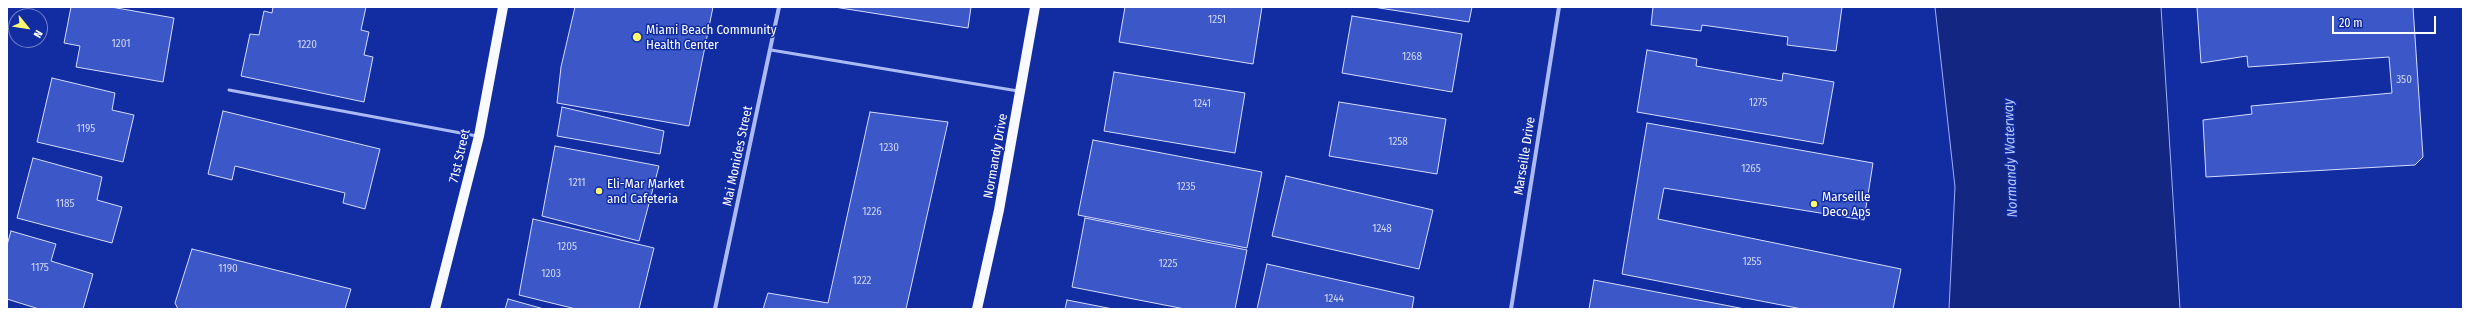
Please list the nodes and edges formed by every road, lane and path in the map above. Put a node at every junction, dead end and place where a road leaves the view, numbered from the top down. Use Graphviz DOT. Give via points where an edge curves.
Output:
graph roads {
  1 [pos="503,7"];
  2 [pos="779,7"];
  3 [pos="1035,7"];
  4 [pos="1559,7"];
  5 [pos="771,50"];
  6 [pos="229,90"];
  7 [pos="1020,92"];
  8 [pos="479,136"];
  9 [pos="435,309"];
  10 [pos="715,309"];
  11 [pos="977,309"];
  12 [pos="1511,309"];
  1 -- 8 [label="main road, 71st Street"];
  2 -- 5 [label="street, Mai Monides Street"];
  3 -- 7 [label="main road, Normandy Drive"];
  4 -- 12 [label="street, Marseille Drive"];
  5 -- 7 [label="lane"];
  5 -- 10 [label="street, Mai Monides Street"];
  6 -- 8 [label="lane"];
  7 -- 11 [label="main road, Normandy Drive" via="999,210"];
  8 -- 9 [label="main road, 71st Street"];
}
